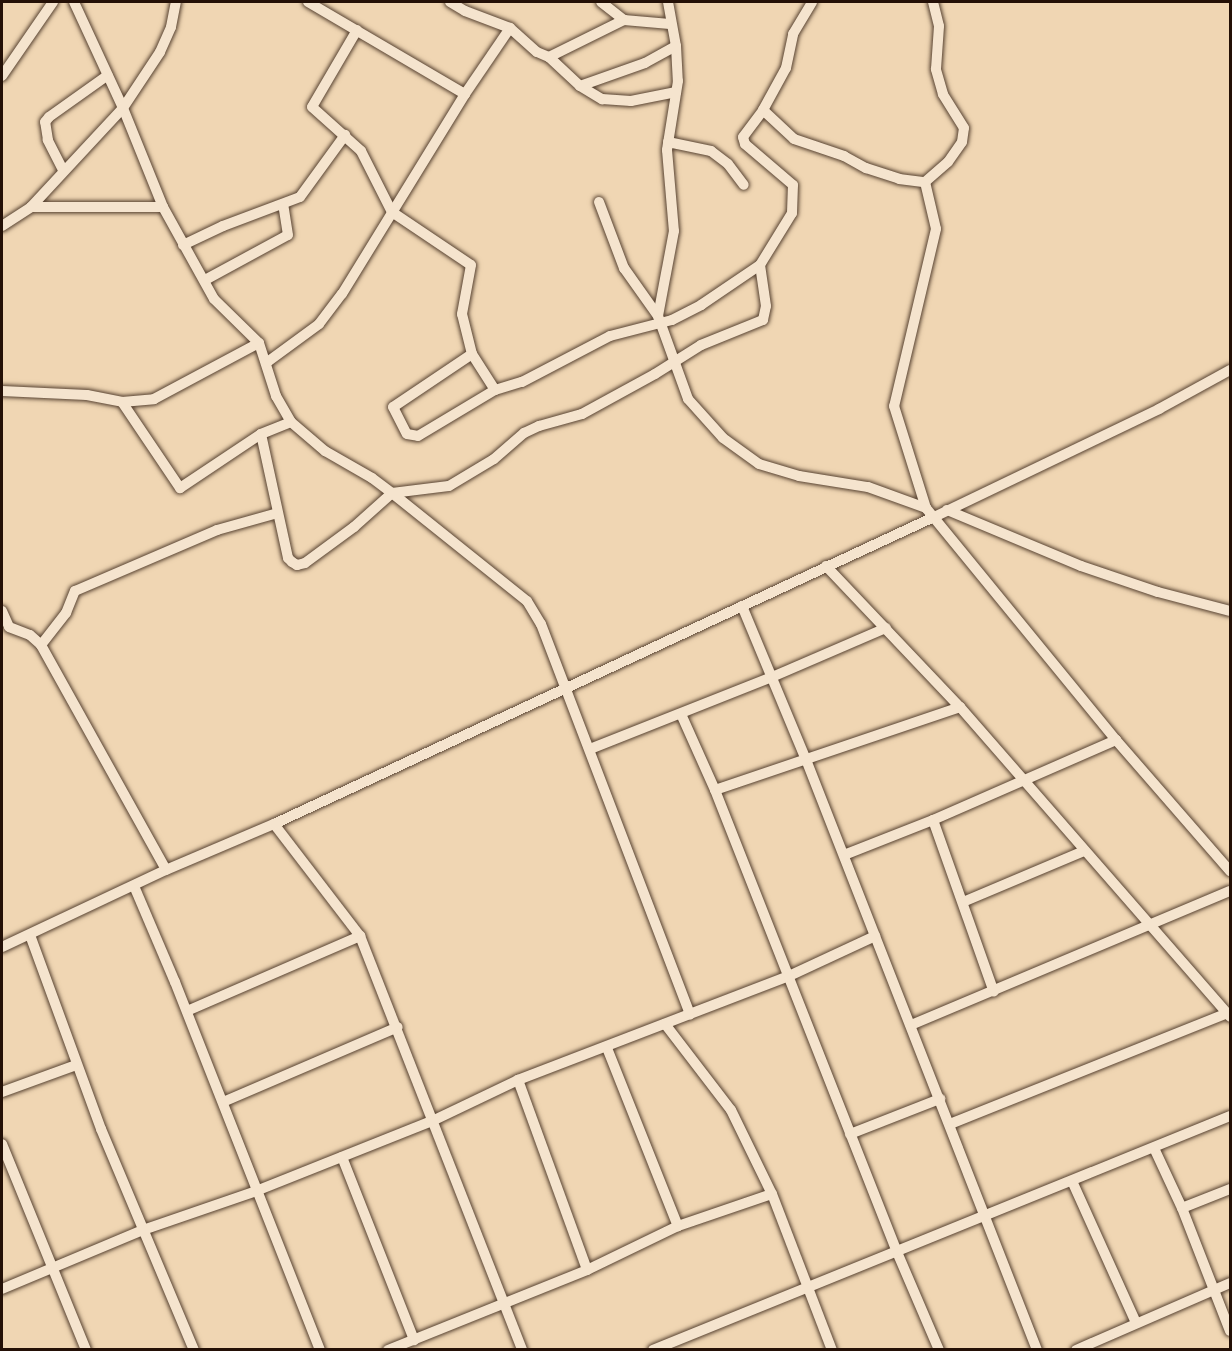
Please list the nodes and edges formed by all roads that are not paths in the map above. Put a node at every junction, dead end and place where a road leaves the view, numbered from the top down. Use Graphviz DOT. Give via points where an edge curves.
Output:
graph roads {
  1 [pos="53,2"];
  2 [pos="74,2"];
  3 [pos="176,2"];
  4 [pos="308,2"];
  5 [pos="450,2"];
  6 [pos="601,2"];
  7 [pos="668,2"];
  8 [pos="812,2"];
  9 [pos="933,2"];
  10 [pos="624,20"];
  11 [pos="670,24"];
  12 [pos="510,28"];
  13 [pos="357,30"];
  14 [pos="676,46"];
  15 [pos="549,57"];
  16 [pos="108,75"];
  17 [pos="2,76"];
  18 [pos="580,86"];
  19 [pos="676,92"];
  20 [pos="465,94"];
  21 [pos="123,108"];
  22 [pos="763,110"];
  23 [pos="345,135"];
  24 [pos="668,142"];
  25 [pos="63,170"];
  26 [pos="925,182"];
  27 [pos="744,185"];
  28 [pos="599,202"];
  29 [pos="283,204"];
  30 [pos="31,207"];
  31 [pos="164,207"];
  32 [pos="392,212"];
  33 [pos="2,226"];
  34 [pos="183,245"];
  35 [pos="760,265"];
  36 [pos="205,280"];
  37 [pos="659,319"];
  38 [pos="259,343"];
  39 [pos="472,354"];
  40 [pos="675,360"];
  41 [pos="266,363"];
  42 [pos="1230,370"];
  43 [pos="495,390"];
  44 [pos="2,391"];
  45 [pos="122,402"];
  46 [pos="291,422"];
  47 [pos="261,434"];
  48 [pos="392,493"];
  49 [pos="947,510"];
  50 [pos="930,512"];
  51 [pos="278,513"];
  52 [pos="826,566"];
  53 [pos="742,606"];
  54 [pos="2,611"];
  55 [pos="1230,611"];
  56 [pos="886,628"];
  57 [pos="40,645"];
  58 [pos="772,677"];
  59 [pos="564,688"];
  60 [pos="960,706"];
  61 [pos="681,714"];
  62 [pos="1116,740"];
  63 [pos="590,748"];
  64 [pos="805,757"];
  65 [pos="1021,779"];
  66 [pos="715,790"];
  67 [pos="933,820"];
  68 [pos="274,824"];
  69 [pos="1084,851"];
  70 [pos="844,855"];
  71 [pos="166,870"];
  72 [pos="1230,871"];
  73 [pos="134,886"];
  74 [pos="1230,891"];
  75 [pos="963,902"];
  76 [pos="1148,924"];
  77 [pos="30,935"];
  78 [pos="360,936"];
  79 [pos="875,936"];
  80 [pos="2,947"];
  81 [pos="789,975"];
  82 [pos="994,992"];
  83 [pos="186,1011"];
  84 [pos="690,1014"];
  85 [pos="1229,1015"];
  86 [pos="665,1023"];
  87 [pos="911,1025"];
  88 [pos="398,1027"];
  89 [pos="607,1048"];
  90 [pos="76,1065"];
  91 [pos="518,1080"];
  92 [pos="2,1092"];
  93 [pos="940,1099"];
  94 [pos="223,1102"];
  95 [pos="1230,1116"];
  96 [pos="432,1121"];
  97 [pos="950,1124"];
  98 [pos="850,1134"];
  99 [pos="2,1144"];
  100 [pos="1154,1148"];
  101 [pos="342,1157"];
  102 [pos="1072,1181"];
  103 [pos="1230,1189"];
  104 [pos="256,1191"];
  105 [pos="771,1194"];
  106 [pos="1182,1208"];
  107 [pos="986,1216"];
  108 [pos="678,1226"];
  109 [pos="143,1230"];
  110 [pos="897,1252"];
  111 [pos="51,1268"];
  112 [pos="587,1270"];
  113 [pos="1230,1283"];
  114 [pos="808,1287"];
  115 [pos="2,1289"];
  116 [pos="1214,1289"];
  117 [pos="504,1304"];
  118 [pos="1136,1323"];
  119 [pos="1230,1330"];
  120 [pos="414,1340"];
  121 [pos="86,1350"];
  122 [pos="195,1350"];
  123 [pos="320,1350"];
  124 [pos="388,1350"];
  125 [pos="522,1350"];
  126 [pos="653,1350"];
  127 [pos="832,1350"];
  128 [pos="939,1350"];
  129 [pos="1037,1350"];
  130 [pos="1076,1350"];
  1 -- 17 [label="street"];
  2 -- 16 [label="street"];
  3 -- 21 [label="street" via="160,52"];
  4 -- 13 [label="street"];
  5 -- 12 [label="street"];
  6 -- 10 [label="street"];
  7 -- 11 [label="street"];
  8 -- 22 [label="street" via="794,33 786,68"];
  9 -- 26 [label="street" via="939,26 936,69 943,94 964,128 962,142 948,162"];
  10 -- 11 [label="street"];
  10 -- 15 [label="street"];
  11 -- 14 [label="street"];
  12 -- 15 [label="street" via="537,52"];
  12 -- 20 [label="street"];
  13 -- 20 [label="street"];
  13 -- 23 [label="street" via="312,104 316,112"];
  14 -- 18 [label="street" via="645,63"];
  14 -- 19 [label="street"];
  15 -- 18 [label="street"];
  16 -- 21 [label="street"];
  16 -- 25 [label="street" via="45,122 48,140"];
  18 -- 19 [label="street" via="602,99 631,101"];
  19 -- 24 [label="street"];
  20 -- 32 [label="street"];
  21 -- 25 [label="street"];
  21 -- 31 [label="street"];
  22 -- 26 [label="street" via="795,139 899,179"];
  22 -- 35 [label="street" via="743,140 793,185 794,197 792,213"];
  23 -- 29 [label="street" via="300,197"];
  23 -- 32 [label="street" via="361,151"];
  24 -- 27 [label="street" via="711,151 728,164"];
  24 -- 37 [label="street" via="674,231"];
  25 -- 30 [label="street"];
  26 -- 50 [label="street" via="936,229 894,406"];
  28 -- 37 [label="street" via="624,268"];
  29 -- 34 [label="street"];
  29 -- 36 [label="street" via="288,235"];
  30 -- 31 [label="street"];
  30 -- 33 [label="street"];
  31 -- 34 [label="street"];
  32 -- 39 [label="street" via="471,265 462,314"];
  32 -- 41 [label="street" via="319,324"];
  34 -- 36 [label="street"];
  35 -- 37 [label="street" via="701,305"];
  35 -- 40 [label="street" via="766,306 763,320 700,345"];
  36 -- 38 [label="street" via="213,299"];
  37 -- 40 [label="street"];
  37 -- 43 [label="street" via="610,336 522,382"];
  38 -- 41 [label="street"];
  38 -- 45 [label="street" via="154,399"];
  39 -- 43 [label="street"];
  39 -- 43 [label="street" via="393,407 406,434 418,436"];
  40 -- 48 [label="street" via="582,414 524,433 494,459 449,486"];
  40 -- 50 [label="street" via="688,399 723,438 759,464 799,476 868,487"];
  41 -- 46 [label="street" via="276,396"];
  42 -- 49 [label="street" via="1159,409"];
  44 -- 45 [label="street" via="87,395"];
  45 -- 47 [label="street" via="180,488"];
  46 -- 47 [label="street"];
  46 -- 48 [label="street" via="325,451"];
  47 -- 51 [label="street"];
  48 -- 51 [label="street" via="354,527 297,565 288,558"];
  48 -- 59 [label="street" via="527,601 541,624"];
  49 -- 50 [label="street"];
  49 -- 55 [label="street" via="1081,566"];
  50 -- 52 [label="street"];
  50 -- 62 [label="street"];
  51 -- 57 [label="street" via="217,530 75,591 66,613"];
  52 -- 53 [label="street"];
  52 -- 56 [label="street"];
  53 -- 58 [label="street"];
  53 -- 59 [label="street"];
  54 -- 57 [label="street" via="9,627 30,635"];
  56 -- 58 [label="street"];
  56 -- 60 [label="street"];
  57 -- 71 [label="street"];
  58 -- 61 [label="street"];
  58 -- 64 [label="street"];
  59 -- 63 [label="street"];
  59 -- 68 [label="street"];
  60 -- 64 [label="street"];
  60 -- 65 [label="street"];
  61 -- 63 [label="street"];
  61 -- 66 [label="street"];
  62 -- 65 [label="street"];
  62 -- 72 [label="street"];
  63 -- 84 [label="street"];
  64 -- 66 [label="street"];
  64 -- 70 [label="street"];
  65 -- 67 [label="street"];
  65 -- 69 [label="street"];
  66 -- 81 [label="street"];
  67 -- 70 [label="street"];
  67 -- 75 [label="street"];
  68 -- 71 [label="street"];
  68 -- 78 [label="street"];
  69 -- 75 [label="street"];
  69 -- 76 [label="street"];
  70 -- 79 [label="street"];
  71 -- 73 [label="street"];
  73 -- 77 [label="street"];
  73 -- 83 [label="street"];
  74 -- 76 [label="street"];
  75 -- 82 [label="street"];
  76 -- 82 [label="street"];
  76 -- 85 [label="street"];
  77 -- 80 [label="street"];
  77 -- 90 [label="street"];
  78 -- 83 [label="street"];
  78 -- 88 [label="street"];
  79 -- 81 [label="street"];
  79 -- 87 [label="street"];
  81 -- 84 [label="street"];
  81 -- 98 [label="street"];
  82 -- 87 [label="street"];
  83 -- 94 [label="street"];
  84 -- 86 [label="street"];
  85 -- 97 [label="street"];
  86 -- 89 [label="street"];
  86 -- 105 [label="street" via="731,1110"];
  87 -- 93 [label="street"];
  88 -- 94 [label="street"];
  88 -- 96 [label="street"];
  89 -- 91 [label="street"];
  89 -- 108 [label="street"];
  90 -- 92 [label="street"];
  90 -- 109 [label="street"];
  91 -- 96 [label="street"];
  91 -- 112 [label="street"];
  93 -- 97 [label="street"];
  93 -- 98 [label="street"];
  94 -- 104 [label="street"];
  95 -- 100 [label="street"];
  96 -- 101 [label="street"];
  96 -- 117 [label="street"];
  97 -- 107 [label="street"];
  98 -- 110 [label="street"];
  99 -- 111 [label="street"];
  100 -- 102 [label="street"];
  100 -- 106 [label="street"];
  101 -- 104 [label="street"];
  101 -- 120 [label="street"];
  102 -- 107 [label="street"];
  102 -- 118 [label="street"];
  103 -- 106 [label="street"];
  104 -- 109 [label="street"];
  104 -- 123 [label="street"];
  105 -- 108 [label="street"];
  105 -- 114 [label="street"];
  106 -- 116 [label="street"];
  107 -- 110 [label="street"];
  107 -- 129 [label="street"];
  108 -- 112 [label="street"];
  109 -- 111 [label="street"];
  109 -- 122 [label="street"];
  110 -- 114 [label="street"];
  110 -- 128 [label="street"];
  111 -- 115 [label="street"];
  111 -- 121 [label="street"];
  112 -- 117 [label="street"];
  113 -- 116 [label="street"];
  114 -- 126 [label="street"];
  114 -- 127 [label="street"];
  116 -- 118 [label="street"];
  116 -- 119 [label="street"];
  117 -- 120 [label="street"];
  117 -- 125 [label="street"];
  118 -- 130 [label="street"];
  120 -- 124 [label="street"];
}
